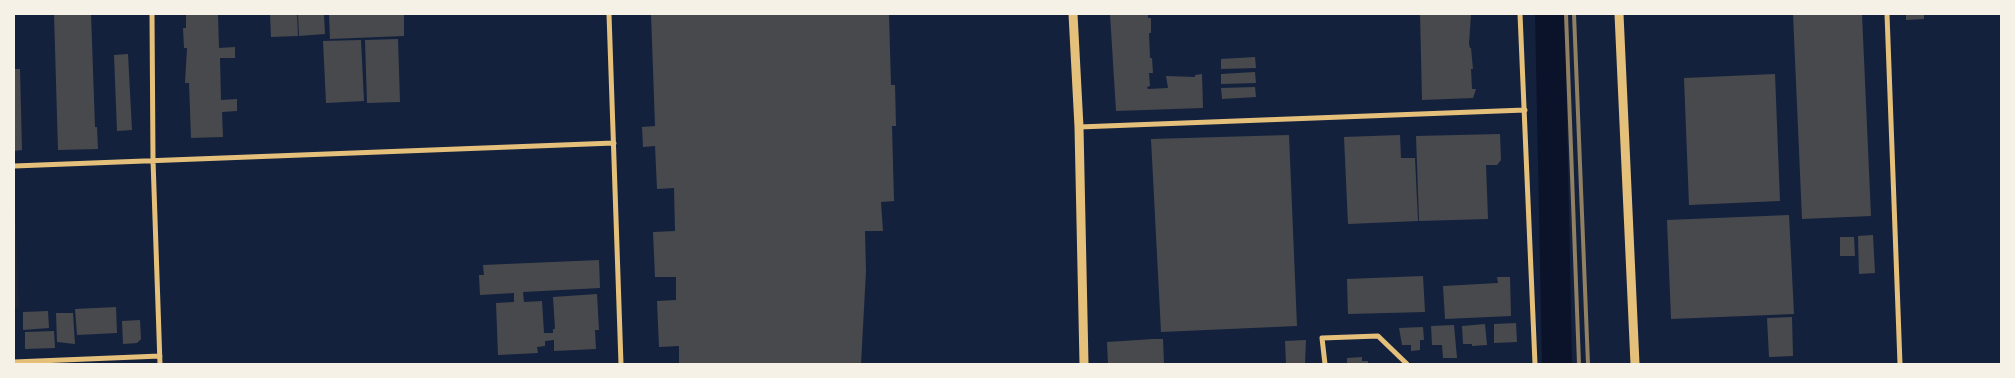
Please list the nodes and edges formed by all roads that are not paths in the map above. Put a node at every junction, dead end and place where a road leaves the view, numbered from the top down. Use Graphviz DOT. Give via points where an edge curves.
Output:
graph roads {
  1 [pos="152,14"];
  2 [pos="609,14"];
  3 [pos="1073,14"];
  4 [pos="1520,14"];
  5 [pos="1619,14"];
  6 [pos="1887,14"];
  7 [pos="1525,110"];
  8 [pos="1079,127"];
  9 [pos="614,143"];
  10 [pos="153,160"];
  11 [pos="14,166"];
  12 [pos="160,356"];
  13 [pos="14,362"];
  14 [pos="160,364"];
  15 [pos="621,364"];
  16 [pos="1084,364"];
  17 [pos="1325,364"];
  18 [pos="1407,364"];
  19 [pos="1535,364"];
  20 [pos="1635,364"];
  21 [pos="1900,364"];
  1 -- 10 [label="street"];
  2 -- 9 [label="street"];
  3 -- 8 [label="street"];
  4 -- 7 [label="street"];
  5 -- 20 [label="street"];
  6 -- 21 [label="street"];
  7 -- 8 [label="street"];
  7 -- 19 [label="street"];
  8 -- 16 [label="street"];
  9 -- 10 [label="street"];
  9 -- 15 [label="street"];
  10 -- 11 [label="street"];
  10 -- 12 [label="street"];
  12 -- 13 [label="street"];
  12 -- 14 [label="street"];
  17 -- 18 [label="street" via="1322,338 1378,336"];
}
